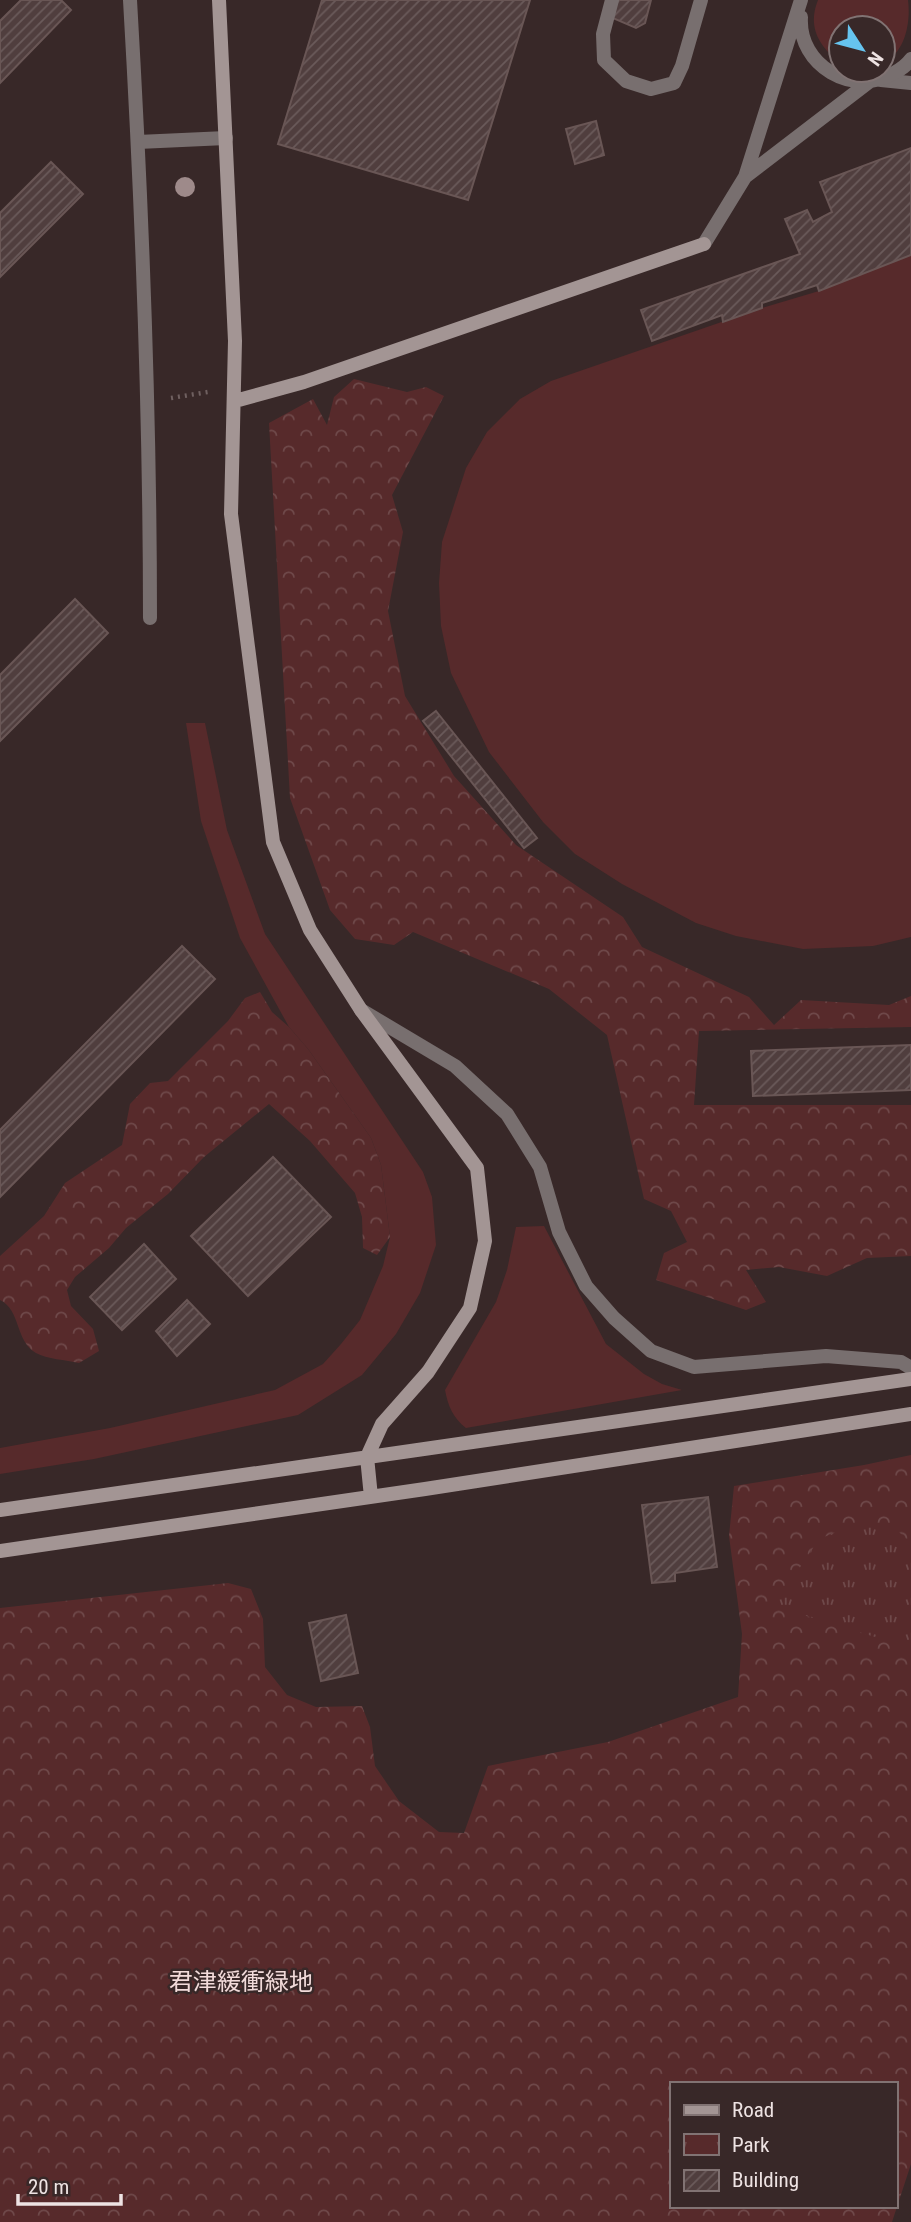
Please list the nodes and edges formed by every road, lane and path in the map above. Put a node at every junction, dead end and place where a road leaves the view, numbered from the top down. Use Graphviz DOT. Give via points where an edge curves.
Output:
graph roads {
  1 [pos="130,0"];
  2 [pos="219,0"];
  3 [pos="612,0"];
  4 [pos="701,0"];
  5 [pos="802,0"];
  6 [pos="911,60"];
  7 [pos="827,69"];
  8 [pos="897,70"];
  9 [pos="871,84"];
  10 [pos="226,138"];
  11 [pos="138,142"];
  12 [pos="745,177"];
  13 [pos="208,392"];
  14 [pos="147,401"];
  15 [pos="235,401"];
  16 [pos="150,618"];
  17 [pos="361,1010"];
  18 [pos="911,1368"];
  19 [pos="911,1379"];
  20 [pos="911,1414"];
  21 [pos="367,1457"];
  22 [pos="371,1497"];
  23 [pos="0,1510"];
  24 [pos="0,1551"];
  1 -- 11 [label="street"];
  2 -- 10 [label="street"];
  3 -- 4 [label="street" via="603,34 604,60 626,81 651,89 674,83"];
  5 -- 7 [label="street" via="800,30 813,59"];
  5 -- 12 [label="street"];
  6 -- 8 [label="street"];
  9 -- 12 [label="street"];
  10 -- 11 [label="street"];
  10 -- 15 [label="street"];
  11 -- 14 [label="street"];
  12 -- 15 [label="street" via="704,244 304,382"];
  13 -- 14 [label="path"];
  14 -- 16 [label="street"];
  15 -- 17 [label="street" via="231,514 273,842 310,930"];
  17 -- 18 [label="street" via="455,1066 508,1114 540,1167 559,1231 586,1286 652,1351 694,1367 826,1356 901,1362"];
  17 -- 21 [label="street" via="477,1168 485,1241 470,1308 428,1372 382,1424"];
  19 -- 21 [label="street"];
  20 -- 22 [label="street"];
  21 -- 22 [label="street"];
  21 -- 23 [label="street"];
  22 -- 24 [label="street"];
}
